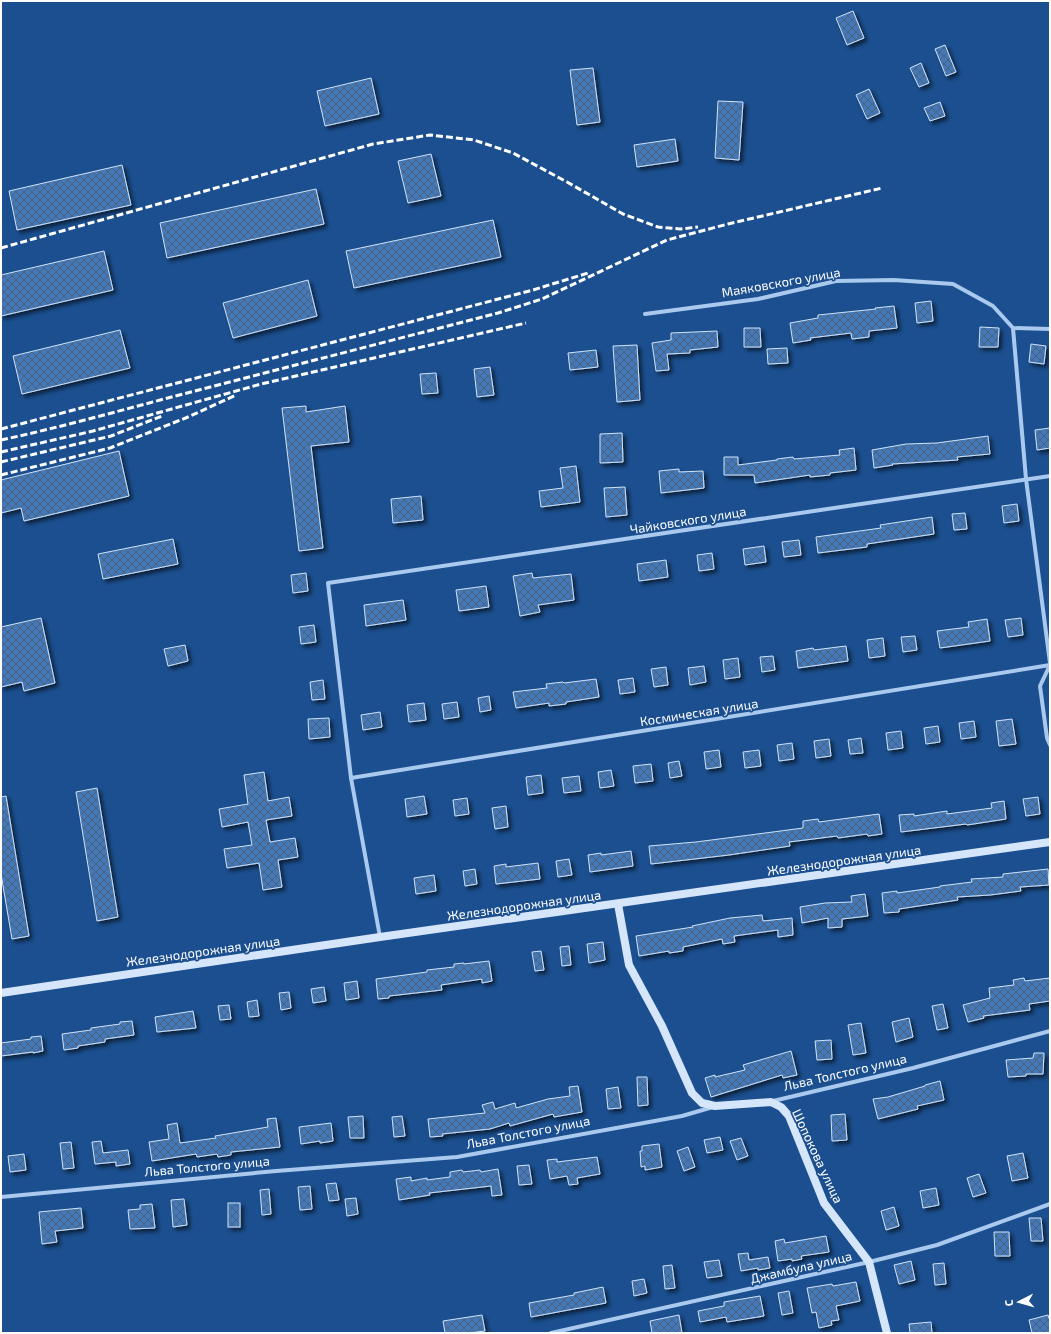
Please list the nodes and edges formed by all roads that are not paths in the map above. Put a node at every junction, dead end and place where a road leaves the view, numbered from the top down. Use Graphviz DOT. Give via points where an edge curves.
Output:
graph roads {
  1 [pos="645,314"];
  2 [pos="1013,328"];
  3 [pos="1050,328"];
  4 [pos="1050,476"];
  5 [pos="1026,479"];
  6 [pos="1050,664"];
  7 [pos="1050,745"];
  8 [pos="352,778"];
  9 [pos="1050,842"];
  10 [pos="618,904"];
  11 [pos="380,937"];
  12 [pos="1,993"];
  13 [pos="1050,1031"];
  14 [pos="771,1102"];
  15 [pos="715,1106"];
  16 [pos="1,1197"];
  17 [pos="1050,1204"];
  18 [pos="869,1262"];
  19 [pos="551,1333"];
  20 [pos="887,1333"];
  1 -- 2 [label="street, Маяковского улица" via="758,298 836,281 894,280 953,284 993,306"];
  2 -- 3 [label="street"];
  2 -- 5 [label="street"];
  4 -- 5 [label="street, Чайковского улица"];
  5 -- 6 [label="street"];
  5 -- 8 [label="street, Чайковского улица" via="328,584"];
  6 -- 7 [label="street" via="1040,686"];
  6 -- 8 [label="street, Космическая улица"];
  8 -- 11 [label="street"];
  9 -- 10 [label="street, Железнодорожная улица"];
  10 -- 11 [label="street, Железнодорожная улица"];
  10 -- 15 [label="street" via="629,965 662,1026 692,1093 702,1103"];
  11 -- 12 [label="street, Железнодорожная улица"];
  13 -- 14 [label="street, Льва Толстого улица" via="913,1068"];
  14 -- 15 [label="street, Льва Толстого улица"];
  14 -- 18 [label="street, Шопокова улица" via="781,1107 789,1116 824,1203"];
  15 -- 16 [label="street, Льва Толстого улица" via="682,1116 457,1157"];
  17 -- 18 [label="street, Джамбула улица" via="937,1244"];
  18 -- 19 [label="street, Джамбула улица"];
  18 -- 20 [label="street, Шопокова улица"];
}
